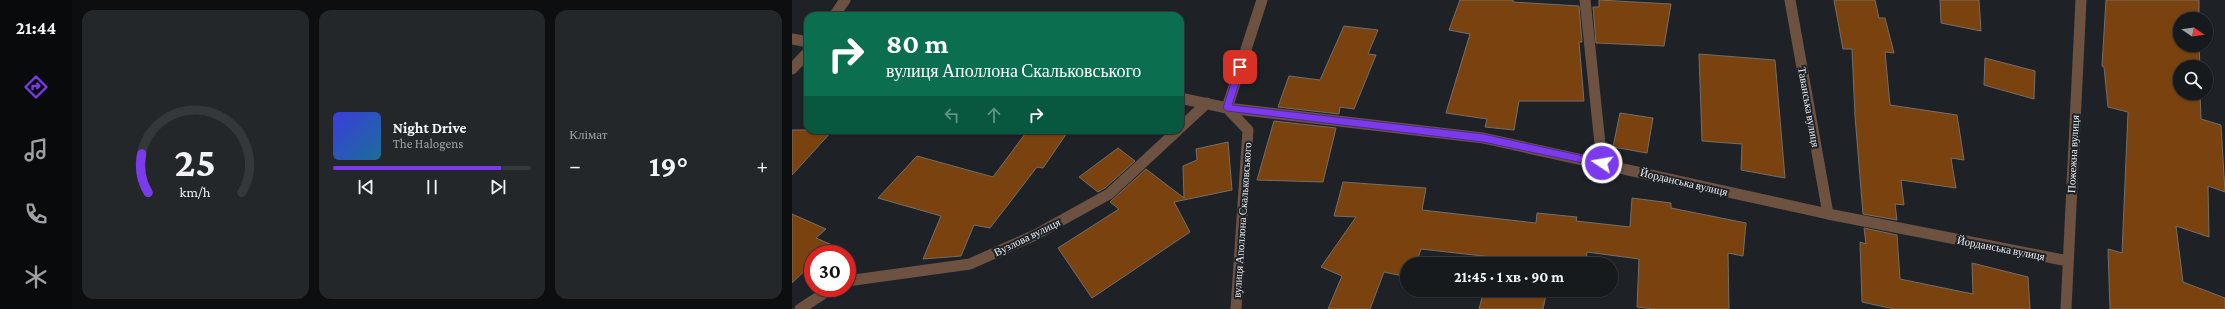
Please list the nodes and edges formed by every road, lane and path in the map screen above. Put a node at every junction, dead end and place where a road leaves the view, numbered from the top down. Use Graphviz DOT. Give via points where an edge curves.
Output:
graph roads {
  1 [pos="845,0"];
  2 [pos="1262,0"];
  3 [pos="1585,0"];
  4 [pos="1790,0"];
  5 [pos="2082,0"];
  6 [pos="837,12"];
  7 [pos="792,40"];
  8 [pos="804,42"];
  9 [pos="804,56"];
  10 [pos="792,69"];
  11 [pos="1184,99"];
  12 [pos="1207,103"];
  13 [pos="1227,108"];
  14 [pos="1184,124"];
  15 [pos="1174,134"];
  16 [pos="1602,163"];
  17 [pos="1828,214"];
  18 [pos="2068,262"];
  19 [pos="856,280"];
  20 [pos="818,297"];
  21 [pos="800,309"];
  22 [pos="1236,309"];
  23 [pos="2066,309"];
  1 -- 6 [label="street"];
  2 -- 13 [label="street"];
  3 -- 16 [label="street"];
  4 -- 17 [label="street, Таванська вулиця"];
  5 -- 18 [label="street, Пожежна вулиця"];
  7 -- 8 [label="street"];
  9 -- 10 [label="street"];
  11 -- 12 [label="street, Йорданська вулиця"];
  12 -- 13 [label="street, Йорданська вулиця"];
  12 -- 14 [label="street"];
  13 -- 16 [label="street, Йорданська вулиця" via="1483,138"];
  13 -- 22 [label="street, вулиця Аполлона Скальковського" via="1248,130"];
  15 -- 19 [label="street, Вузлова вулиця" via="1109,194 1035,235 970,264"];
  16 -- 17 [label="street, Йорданська вулиця"];
  17 -- 18 [label="street, Йорданська вулиця"];
  18 -- 23 [label="street, Пожежна вулиця"];
  20 -- 21 [label="street"];
}
